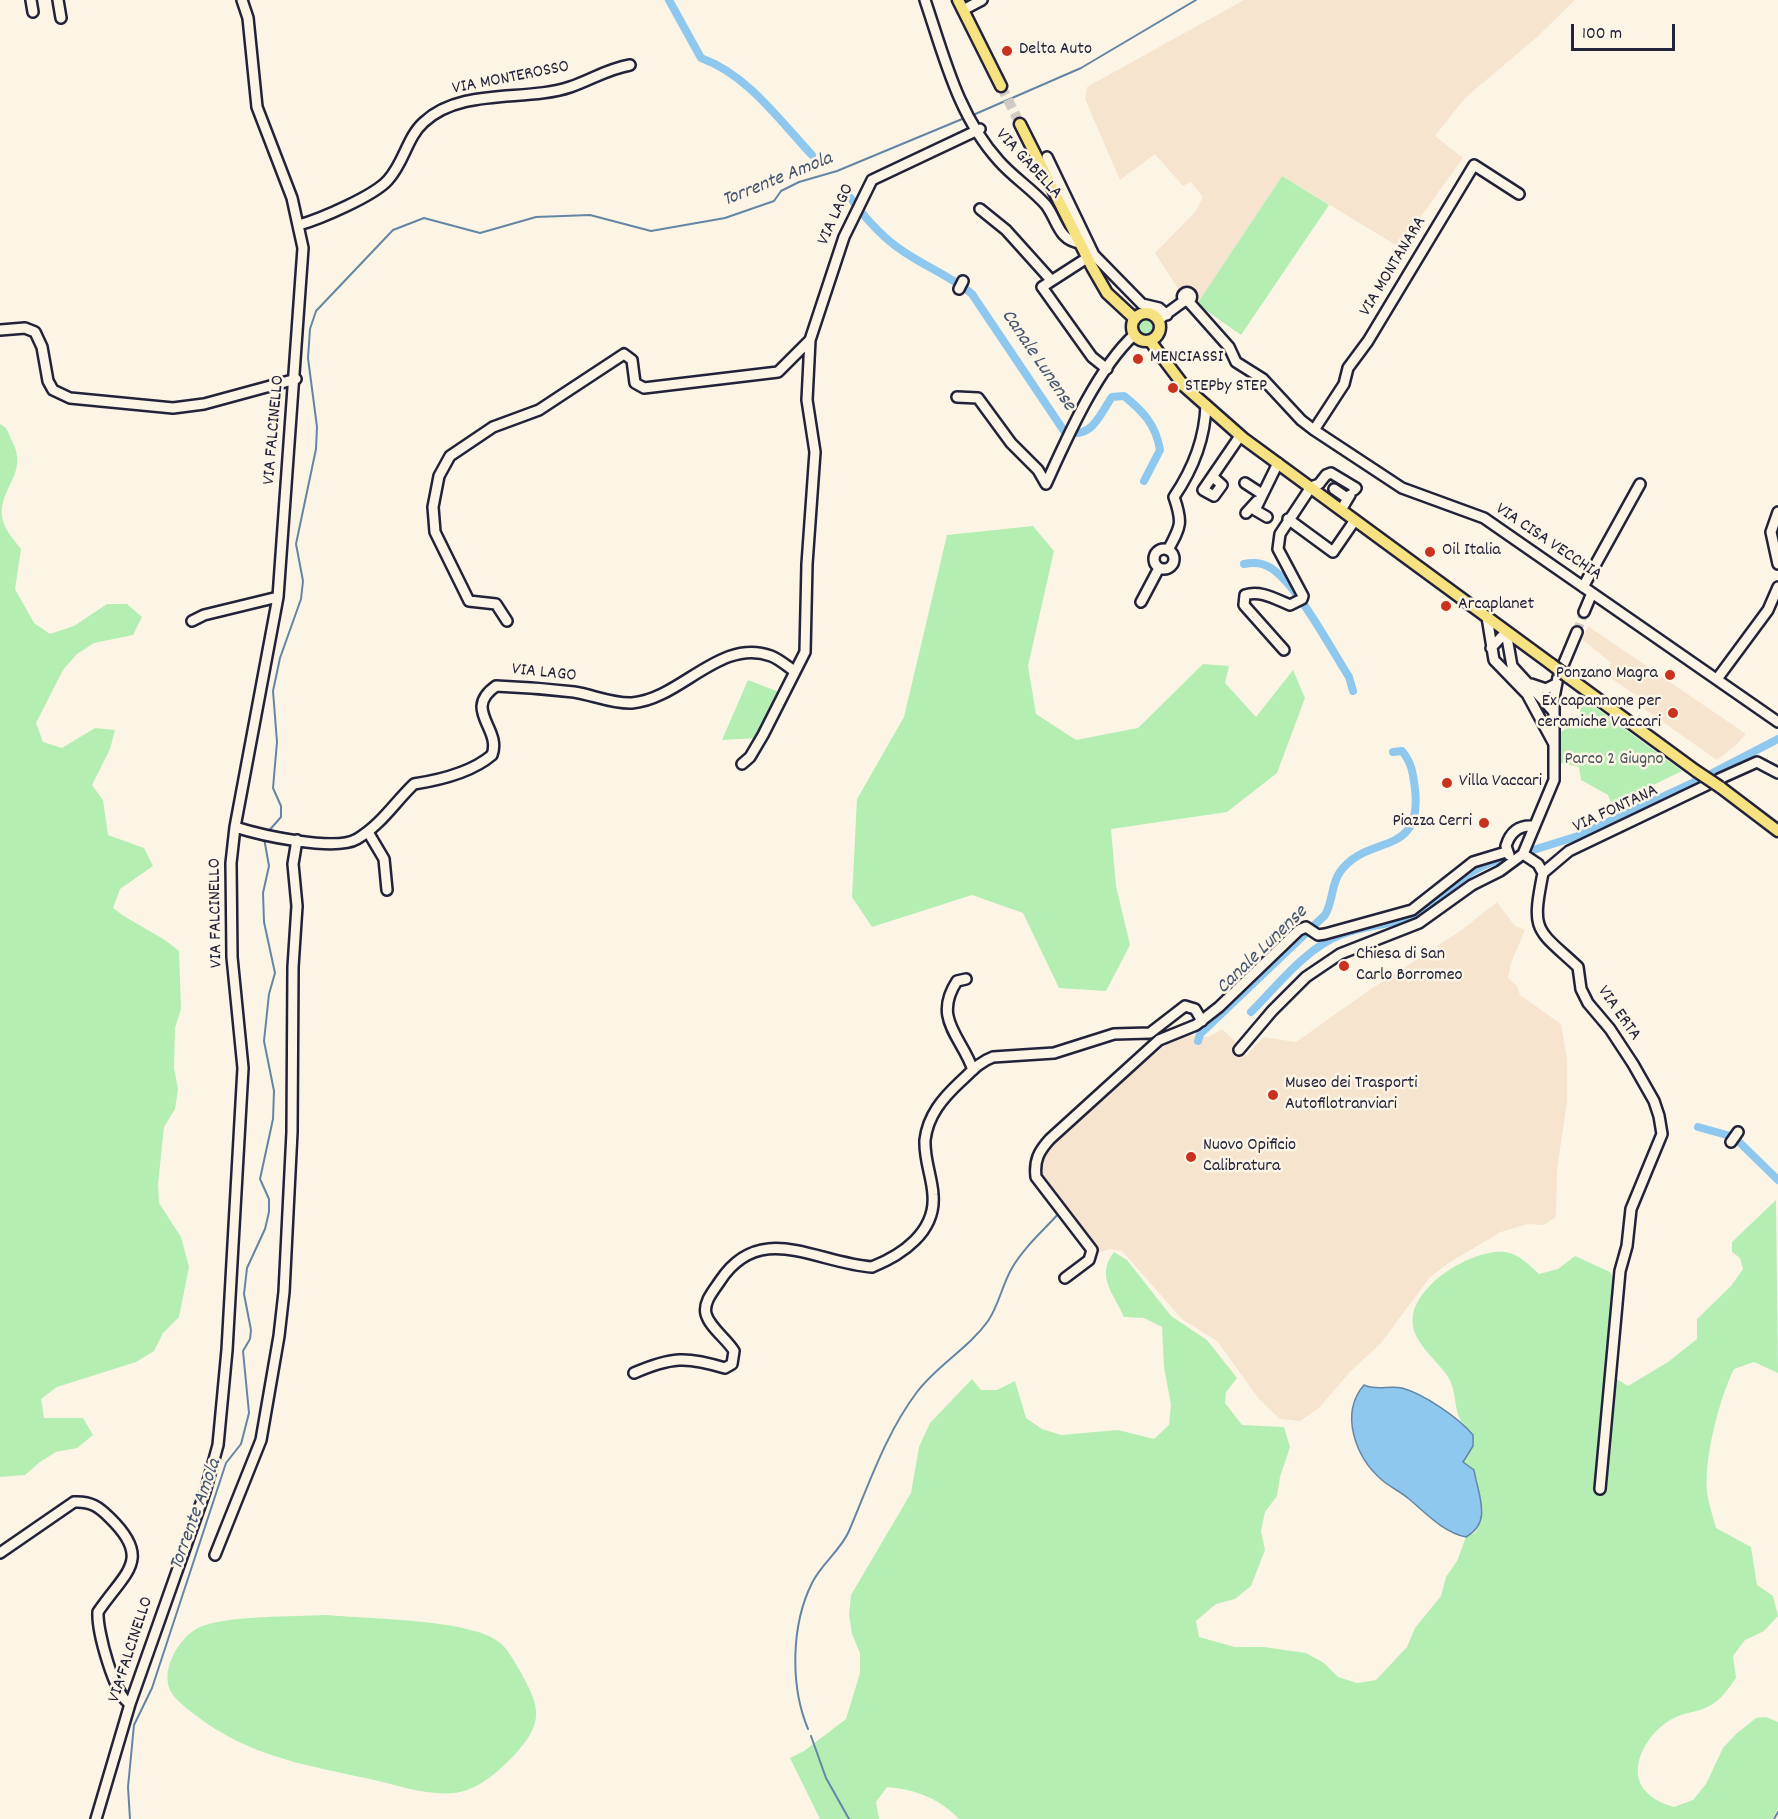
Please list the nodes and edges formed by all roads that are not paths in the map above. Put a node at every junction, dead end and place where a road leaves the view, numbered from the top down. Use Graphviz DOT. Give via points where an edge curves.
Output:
graph roads {
  1 [pos="31,0"];
  2 [pos="58,0"];
  3 [pos="242,0"];
  4 [pos="925,0"];
  5 [pos="982,0"];
  6 [pos="965,4"];
  7 [pos="33,12"];
  8 [pos="62,18"];
  9 [pos="630,65"];
  10 [pos="1001,86"];
  11 [pos="1020,124"];
  12 [pos="976,130"];
  13 [pos="1047,157"];
  14 [pos="1519,194"];
  15 [pos="980,209"];
  16 [pos="298,225"];
  17 [pos="1080,243"];
  18 [pos="1087,258"];
  19 [pos="1051,280"];
  20 [pos="1162,317"];
  21 [pos="1135,319"];
  22 [pos="0,330"];
  23 [pos="1134,335"];
  24 [pos="810,340"];
  25 [pos="1150,341"];
  26 [pos="1107,369"];
  27 [pos="296,379"];
  28 [pos="957,397"];
  29 [pos="1206,405"];
  30 [pos="1314,430"];
  31 [pos="1240,436"];
  32 [pos="1278,463"];
  33 [pos="1213,477"];
  34 [pos="1329,481"];
  35 [pos="1245,483"];
  36 [pos="1640,484"];
  37 [pos="1262,496"];
  38 [pos="1341,510"];
  39 [pos="1778,512"];
  40 [pos="1246,513"];
  41 [pos="1267,517"];
  42 [pos="1288,519"];
  43 [pos="1355,520"];
  44 [pos="1168,550"];
  45 [pos="1778,564"];
  46 [pos="1159,568"];
  47 [pos="1583,587"];
  48 [pos="1778,587"];
  49 [pos="1593,593"];
  50 [pos="278,597"];
  51 [pos="1141,602"];
  52 [pos="1584,612"];
  53 [pos="1487,617"];
  54 [pos="192,621"];
  55 [pos="507,621"];
  56 [pos="1506,632"];
  57 [pos="1577,632"];
  58 [pos="1525,645"];
  59 [pos="1491,648"];
  60 [pos="1284,650"];
  61 [pos="1510,653"];
  62 [pos="1564,663"];
  63 [pos="794,670"];
  64 [pos="1717,679"];
  65 [pos="1561,680"];
  66 [pos="1526,682"];
  67 [pos="1554,712"];
  68 [pos="1538,714"];
  69 [pos="1778,722"];
  70 [pos="1555,746"];
  71 [pos="742,764"];
  72 [pos="1778,773"];
  73 [pos="1719,783"];
  74 [pos="1707,785"];
  75 [pos="1533,826"];
  76 [pos="238,828"];
  77 [pos="1778,831"];
  78 [pos="368,832"];
  79 [pos="294,839"];
  80 [pos="1506,852"];
  81 [pos="1523,854"];
  82 [pos="1513,862"];
  83 [pos="1543,873"];
  84 [pos="387,890"];
  85 [pos="966,980"];
  86 [pos="1202,1021"];
  87 [pos="1239,1050"];
  88 [pos="973,1070"];
  89 [pos="1738,1132"];
  90 [pos="1731,1142"];
  91 [pos="1065,1278"];
  92 [pos="634,1373"];
  93 [pos="1600,1489"];
  94 [pos="0,1553"];
  95 [pos="215,1555"];
  96 [pos="130,1704"];
  97 [pos="96,1819"];
  1 -- 7 [label="street"];
  2 -- 8 [label="street"];
  3 -- 16 [label="street, VIA FALCINELLO" via="248,18 257,106"];
  4 -- 12 [label="street, VIA GABELLA" via="960,105"];
  5 -- 6 [label="street"];
  6 -- 10 [label="main road"];
  9 -- 16 [label="street, VIA MONTEROSSO" via="564,89 488,98 444,110 424,122 387,182 320,219"];
  11 -- 17 [label="main road"];
  12 -- 17 [label="street, VIA GABELLA" via="999,161 1046,205 1064,237"];
  12 -- 24 [label="street, VIA LAGO" via="872,180 826,286"];
  13 -- 20 [label="street" via="1094,255 1142,304 1159,308"];
  14 -- 30 [label="street, VIA MONTANARA" via="1474,165"];
  15 -- 19 [label="street" via="1006,230"];
  16 -- 27 [label="street, VIA FALCINELLO" via="303,258"];
  17 -- 18 [label="main road"];
  18 -- 19 [label="street"];
  18 -- 21 [label="main road" via="1107,293"];
  19 -- 26 [label="street" via="1042,287 1092,357"];
  20 -- 21 [label="main road" via="1149,313"];
  20 -- 25 [label="main road" via="1159,332"];
  20 -- 30 [label="street, VIA CISA VECCHIA" via="1186,301 1229,347 1236,362 1263,379"];
  21 -- 23 [label="main road"];
  22 -- 27 [label="street" via="25,328 35,332 42,346 48,381 53,390 69,398 173,408 204,404"];
  23 -- 25 [label="main road"];
  23 -- 26 [label="street"];
  24 -- 55 [label="street, VIA LAGO" via="778,372 644,388 635,383 632,360 624,354 539,410 493,427 450,456 439,476 433,507 435,532 469,601 496,604"];
  24 -- 63 [label="street, VIA LAGO" via="807,400 815,452 807,564 808,616 805,652"];
  25 -- 29 [label="main road" via="1184,386"];
  26 -- 28 [label="street" via="1046,484 978,398"];
  27 -- 50 [label="street, VIA FALCINELLO"];
  29 -- 31 [label="main road"];
  29 -- 44 [label="street" via="1198,452 1174,497 1181,527"];
  30 -- 47 [label="street, VIA CISA VECCHIA" via="1402,488 1484,518"];
  31 -- 32 [label="main road"];
  31 -- 33 [label="street"];
  32 -- 34 [label="main road"];
  32 -- 37 [label="street"];
  34 -- 38 [label="main road"];
  34 -- 38 [label="street" via="1356,488"];
  34 -- 42 [label="street"];
  35 -- 37 [label="street"];
  36 -- 47 [label="street"];
  37 -- 40 [label="street"];
  37 -- 41 [label="street" via="1255,510"];
  38 -- 43 [label="main road"];
  39 -- 45 [label="street" via="1771,532"];
  42 -- 43 [label="street" via="1333,552"];
  42 -- 60 [label="street" via="1278,549 1303,596 1299,601 1253,593 1244,599 1244,605"];
  43 -- 53 [label="main road"];
  44 -- 46 [label="street" via="1155,554"];
  44 -- 46 [label="street" via="1173,555 1172,565"];
  46 -- 51 [label="street"];
  47 -- 49 [label="street, VIA CISA VECCHIA"];
  48 -- 64 [label="street" via="1768,610"];
  49 -- 52 [label="street"];
  49 -- 64 [label="street, VIA CISA VECCHIA"];
  50 -- 54 [label="street"];
  50 -- 76 [label="street, VIA FALCINELLO"];
  53 -- 56 [label="main road"];
  53 -- 59 [label="street"];
  56 -- 58 [label="main road"];
  56 -- 59 [label="street"];
  56 -- 61 [label="street"];
  57 -- 62 [label="street"];
  58 -- 61 [label="street"];
  58 -- 65 [label="main road, bridge" via="1551,664"];
  59 -- 68 [label="street" via="1494,660 1527,694"];
  61 -- 66 [label="street" via="1512,666"];
  63 -- 71 [label="street, VIA LAGO" via="763,735"];
  63 -- 78 [label="street, VIA LAGO" via="765,654 728,656 688,681 634,703 573,692 496,686 482,705 494,740 492,755 447,777 414,784"];
  64 -- 69 [label="street, VIA CISA VECCHIA"];
  65 -- 66 [label="street" via="1546,689"];
  65 -- 67 [label="street"];
  65 -- 73 [label="main road, bridge"];
  66 -- 67 [label="street"];
  67 -- 68 [label="street"];
  67 -- 70 [label="street"];
  68 -- 70 [label="street"];
  70 -- 75 [label="street" via="1552,789"];
  72 -- 73 [label="street" via="1757,762"];
  73 -- 77 [label="main road"];
  74 -- 83 [label="street, VIA FONTANA" via="1569,851"];
  75 -- 80 [label="street" via="1512,833"];
  75 -- 81 [label="street"];
  76 -- 79 [label="street, VIA LAGO"];
  76 -- 96 [label="street, VIA FALCINELLO" via="231,862 232,957 243,1068 228,1350 218,1445"];
  78 -- 79 [label="street, VIA LAGO" via="339,844"];
  78 -- 84 [label="street" via="384,859"];
  79 -- 95 [label="street" via="297,906 284,1292 261,1440"];
  80 -- 82 [label="street"];
  80 -- 86 [label="street" via="1473,862 1412,910 1325,934 1299,930"];
  81 -- 82 [label="street"];
  81 -- 83 [label="street" via="1538,864"];
  82 -- 87 [label="street" via="1472,885 1419,923 1331,959 1299,984"];
  83 -- 93 [label="street, VIA ERTA" via="1537,909 1540,931 1578,967 1588,1003 1610,1029 1654,1101 1662,1134 1631,1209 1620,1271"];
  85 -- 88 [label="street" via="957,981 946,1009"];
  86 -- 88 [label="street" via="1195,1009 1185,1006 1150,1033 1114,1034 1054,1053 993,1057"];
  86 -- 91 [label="street" via="1159,1040 1039,1152 1036,1178 1092,1248 1089,1260"];
  88 -- 92 [label="street" via="941,1099 932,1117 925,1139 933,1202 924,1232 915,1242 872,1267 774,1248 743,1255 728,1269 706,1305 707,1317 734,1352 732,1364 725,1368 697,1360 671,1359"];
  89 -- 90 [label="street"];
  94 -- 96 [label="street" via="74,1502 97,1506 128,1536 133,1545 131,1565 98,1612 98,1619 102,1646 116,1684"];
  96 -- 97 [label="street, VIA FALCINELLO"];
}
